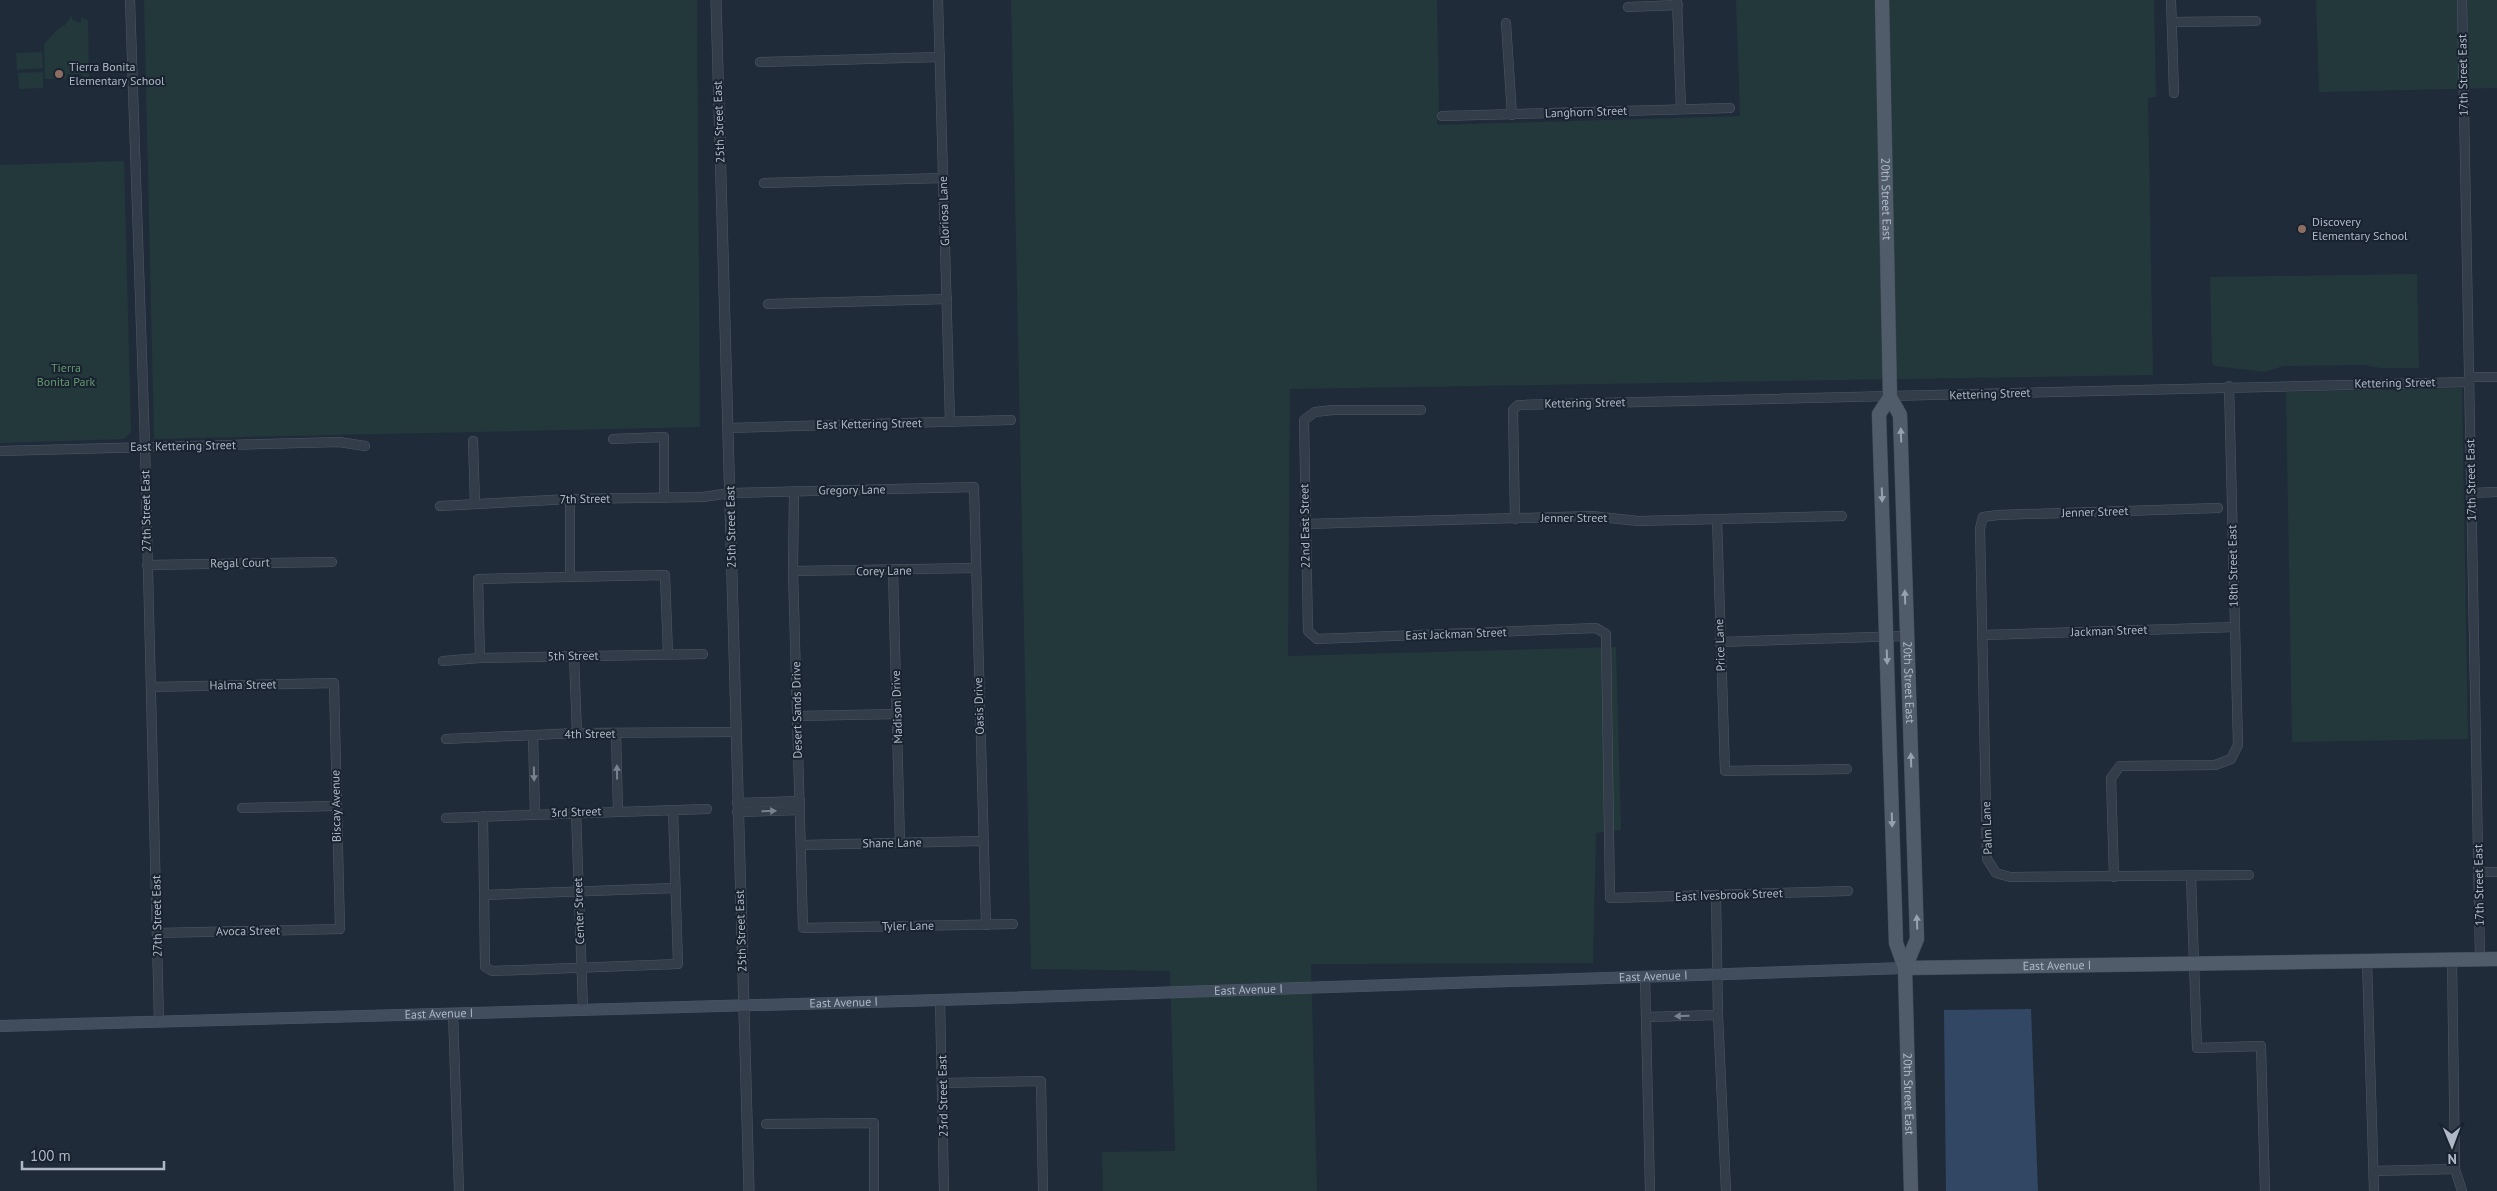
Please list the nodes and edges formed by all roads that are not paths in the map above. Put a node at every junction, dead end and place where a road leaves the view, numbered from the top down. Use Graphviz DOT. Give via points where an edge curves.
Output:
graph roads {
  1 [pos="130,0"];
  2 [pos="716,0"];
  3 [pos="938,0"];
  4 [pos="1882,0"];
  5 [pos="2171,0"];
  6 [pos="2462,0"];
  7 [pos="1677,2"];
  8 [pos="1628,7"];
  9 [pos="2256,21"];
  10 [pos="2172,22"];
  11 [pos="1506,23"];
  12 [pos="940,57"];
  13 [pos="760,62"];
  14 [pos="2174,93"];
  15 [pos="1730,108"];
  16 [pos="1681,109"];
  17 [pos="1512,115"];
  18 [pos="1442,116"];
  19 [pos="944,178"];
  20 [pos="764,183"];
  21 [pos="947,299"];
  22 [pos="768,304"];
  23 [pos="2497,377"];
  24 [pos="2469,379"];
  25 [pos="2229,386"];
  26 [pos="1890,397"];
  27 [pos="1421,410"];
  28 [pos="1011,420"];
  29 [pos="950,422"];
  30 [pos="728,428"];
  31 [pos="613,439"];
  32 [pos="473,441"];
  33 [pos="145,446"];
  34 [pos="365,446"];
  35 [pos="0,451"];
  36 [pos="974,487"];
  37 [pos="794,491"];
  38 [pos="2497,492"];
  39 [pos="730,493"];
  40 [pos="2472,493"];
  41 [pos="664,498"];
  42 [pos="570,499"];
  43 [pos="476,504"];
  44 [pos="440,506"];
  45 [pos="2218,508"];
  46 [pos="1842,516"];
  47 [pos="1515,519"];
  48 [pos="1717,519"];
  49 [pos="1305,524"];
  50 [pos="1980,528"];
  51 [pos="332,562"];
  52 [pos="147,565"];
  53 [pos="975,568"];
  54 [pos="794,571"];
  55 [pos="893,571"];
  56 [pos="570,576"];
  57 [pos="2235,627"];
  58 [pos="1308,631"];
  59 [pos="1982,635"];
  60 [pos="1906,636"];
  61 [pos="1886,638"];
  62 [pos="1720,642"];
  63 [pos="668,654"];
  64 [pos="703,654"];
  65 [pos="574,656"];
  66 [pos="480,658"];
  67 [pos="443,661"];
  68 [pos="334,683"];
  69 [pos="152,687"];
  70 [pos="897,714"];
  71 [pos="798,716"];
  72 [pos="735,732"];
  73 [pos="577,733"];
  74 [pos="616,733"];
  75 [pos="533,735"];
  76 [pos="446,739"];
  77 [pos="1847,770"];
  78 [pos="800,805"];
  79 [pos="336,806"];
  80 [pos="737,807"];
  81 [pos="242,808"];
  82 [pos="707,809"];
  83 [pos="673,810"];
  84 [pos="618,811"];
  85 [pos="576,812"];
  86 [pos="535,814"];
  87 [pos="483,816"];
  88 [pos="446,818"];
  89 [pos="982,841"];
  90 [pos="900,844"];
  91 [pos="802,845"];
  92 [pos="2479,872"];
  93 [pos="2497,872"];
  94 [pos="2249,875"];
  95 [pos="2114,876"];
  96 [pos="2191,877"];
  97 [pos="675,888"];
  98 [pos="579,890"];
  99 [pos="1848,891"];
  100 [pos="484,895"];
  101 [pos="1716,896"];
  102 [pos="1610,898"];
  103 [pos="1013,924"];
  104 [pos="986,925"];
  105 [pos="803,928"];
  106 [pos="340,929"];
  107 [pos="158,933"];
  108 [pos="2452,959"];
  109 [pos="2480,959"];
  110 [pos="2497,959"];
  111 [pos="2367,961"];
  112 [pos="2195,964"];
  113 [pos="582,966"];
  114 [pos="1905,968"];
  115 [pos="1718,974"];
  116 [pos="1645,976"];
  117 [pos="940,1000"];
  118 [pos="744,1006"];
  119 [pos="583,1009"];
  120 [pos="453,1013"];
  121 [pos="1718,1015"];
  122 [pos="1646,1017"];
  123 [pos="159,1022"];
  124 [pos="0,1026"];
  125 [pos="943,1083"];
  126 [pos="766,1124"];
  127 [pos="2455,1169"];
  128 [pos="2374,1171"];
  129 [pos="459,1191"];
  130 [pos="749,1191"];
  131 [pos="874,1191"];
  132 [pos="944,1191"];
  133 [pos="1043,1191"];
  134 [pos="1650,1191"];
  135 [pos="1726,1191"];
  136 [pos="1910,1191"];
  137 [pos="2265,1191"];
  138 [pos="2374,1191"];
  139 [pos="2462,1191"];
  1 -- 33 [label="street, 27th Street East"];
  2 -- 30 [label="street, 25th Street East"];
  3 -- 12 [label="street, Gloriosa Lane"];
  4 -- 26 [label="main road, 20th Street East"];
  5 -- 10 [label="street"];
  6 -- 24 [label="street, 17th Street East"];
  7 -- 8 [label="street"];
  7 -- 16 [label="street"];
  9 -- 10 [label="street"];
  10 -- 14 [label="street"];
  11 -- 17 [label="street"];
  12 -- 13 [label="street"];
  12 -- 19 [label="street, Gloriosa Lane"];
  15 -- 16 [label="street, Langhorn Street"];
  16 -- 17 [label="street, Langhorn Street"];
  17 -- 18 [label="street, Langhorn Street"];
  19 -- 20 [label="street"];
  19 -- 21 [label="street, Gloriosa Lane"];
  21 -- 22 [label="street"];
  21 -- 29 [label="street, Gloriosa Lane"];
  23 -- 24 [label="street"];
  24 -- 25 [label="street, Kettering Street"];
  24 -- 40 [label="street, 17th Street East"];
  25 -- 26 [label="street, Kettering Street"];
  25 -- 57 [label="street, 18th Street East"];
  26 -- 47 [label="street, Kettering Street" via="1518,405 1513,410"];
  60 -- 26 [label="main road, 20th Street East, one-way" via="1900,415"];
  26 -- 61 [label="main road, 20th Street East, one-way" via="1879,414"];
  27 -- 49 [label="street, 22nd East Street" via="1333,410 1315,412 1304,420"];
  28 -- 29 [label="street, East Kettering Street"];
  29 -- 30 [label="street, East Kettering Street"];
  30 -- 39 [label="street, 25th Street East"];
  31 -- 41 [label="street" via="664,436"];
  32 -- 43 [label="street"];
  33 -- 34 [label="street, East Kettering Street" via="339,442"];
  33 -- 35 [label="street, East Kettering Street"];
  33 -- 52 [label="street, 27th Street East"];
  36 -- 37 [label="street, Gregory Lane"];
  36 -- 53 [label="street, Oasis Drive"];
  37 -- 39 [label="street, Gregory Lane"];
  37 -- 54 [label="street, Desert Sands Drive"];
  38 -- 40 [label="street"];
  39 -- 41 [label="street, 7th Street"];
  39 -- 72 [label="street, 25th Street East"];
  40 -- 92 [label="street, 17th Street East"];
  41 -- 42 [label="street, 7th Street"];
  42 -- 43 [label="street, 7th Street"];
  42 -- 56 [label="street"];
  43 -- 44 [label="street, 7th Street"];
  45 -- 50 [label="street, Jenner Street" via="1998,514 1984,518"];
  46 -- 48 [label="street, Jenner Street"];
  47 -- 48 [label="street, Jenner Street" via="1592,516 1638,521"];
  47 -- 49 [label="street, Jenner Street"];
  48 -- 62 [label="street, Price Lane"];
  49 -- 58 [label="street, 22nd East Street"];
  50 -- 59 [label="street, Palm Lane"];
  51 -- 52 [label="street, Regal Court"];
  52 -- 69 [label="street, 27th Street East"];
  53 -- 55 [label="street, Corey Lane"];
  53 -- 89 [label="street, Oasis Drive"];
  54 -- 55 [label="street, Corey Lane"];
  54 -- 71 [label="street, Desert Sands Drive"];
  55 -- 70 [label="street, Madison Drive"];
  56 -- 63 [label="street" via="665,575"];
  56 -- 66 [label="street" via="478,579"];
  57 -- 59 [label="street, Jackman Street"];
  57 -- 95 [label="street, 18th Street East" via="2238,746 2231,760 2215,765 2120,766 2111,778"];
  58 -- 102 [label="street, East Jackman Street" via="1317,639 1596,628 1606,634"];
  59 -- 95 [label="street, Palm Lane" via="1987,859 1996,873 2010,877"];
  60 -- 61 [label="street"];
  114 -- 60 [label="main road, 20th Street East, one-way" via="1917,940"];
  61 -- 62 [label="street"];
  61 -- 114 [label="main road, 20th Street East, one-way" via="1896,942"];
  62 -- 77 [label="street, Price Lane" via="1725,771"];
  63 -- 64 [label="street, 5th Street"];
  63 -- 65 [label="street, 5th Street"];
  65 -- 66 [label="street, 5th Street"];
  65 -- 73 [label="street"];
  66 -- 67 [label="street, 5th Street"];
  68 -- 69 [label="street, Halma Street"];
  68 -- 79 [label="street, Biscay Avenue"];
  69 -- 107 [label="street, 27th Street East"];
  70 -- 71 [label="street"];
  70 -- 90 [label="street, Madison Drive"];
  71 -- 78 [label="street, Desert Sands Drive"];
  72 -- 74 [label="street, 4th Street"];
  72 -- 80 [label="street, 25th Street East"];
  73 -- 74 [label="street, 4th Street"];
  73 -- 75 [label="street, 4th Street"];
  84 -- 74 [label="street, one-way"];
  75 -- 76 [label="street, 4th Street"];
  75 -- 86 [label="street, one-way"];
  78 -- 80 [label="street"];
  78 -- 91 [label="street, Desert Sands Drive"];
  79 -- 81 [label="street"];
  79 -- 106 [label="street, Biscay Avenue"];
  80 -- 118 [label="street, 25th Street East"];
  82 -- 83 [label="street, 3rd Street"];
  83 -- 84 [label="street, 3rd Street"];
  83 -- 97 [label="street"];
  84 -- 85 [label="street, 3rd Street"];
  85 -- 86 [label="street, 3rd Street"];
  85 -- 98 [label="street, Center Street"];
  86 -- 87 [label="street, 3rd Street"];
  87 -- 88 [label="street, 3rd Street"];
  87 -- 100 [label="street"];
  89 -- 90 [label="street, Shane Lane"];
  89 -- 104 [label="street, Oasis Drive"];
  90 -- 91 [label="street, Shane Lane"];
  91 -- 105 [label="street, Desert Sands Drive"];
  92 -- 93 [label="street"];
  92 -- 109 [label="street, 17th Street East"];
  94 -- 96 [label="street, Palm Lane"];
  95 -- 96 [label="street, Palm Lane"];
  96 -- 112 [label="street"];
  97 -- 98 [label="street"];
  97 -- 113 [label="street" via="678,964"];
  98 -- 100 [label="street"];
  98 -- 113 [label="street, Center Street"];
  99 -- 101 [label="street, East Ivesbrook Street"];
  100 -- 113 [label="street" via="485,966 492,971"];
  101 -- 102 [label="street, East Ivesbrook Street"];
  101 -- 115 [label="street"];
  103 -- 104 [label="street, Tyler Lane"];
  104 -- 105 [label="street, Tyler Lane"];
  106 -- 107 [label="street, Avoca Street"];
  107 -- 123 [label="street, 27th Street East"];
  108 -- 109 [label="main road, East Avenue I"];
  108 -- 111 [label="main road, East Avenue I"];
  108 -- 127 [label="street"];
  109 -- 110 [label="main road, East Avenue I"];
  111 -- 112 [label="main road, East Avenue I"];
  111 -- 128 [label="street"];
  112 -- 114 [label="main road, East Avenue I"];
  112 -- 137 [label="street" via="2197,1048 2261,1046"];
  113 -- 119 [label="street, Center Street"];
  114 -- 115 [label="main road, East Avenue I"];
  114 -- 136 [label="main road, 20th Street East"];
  115 -- 116 [label="main road, East Avenue I"];
  115 -- 121 [label="street"];
  116 -- 117 [label="main road, East Avenue I"];
  116 -- 122 [label="street"];
  117 -- 118 [label="main road, East Avenue I"];
  117 -- 125 [label="street, 23rd Street East"];
  118 -- 119 [label="main road, East Avenue I"];
  118 -- 130 [label="street, 25th Street East"];
  119 -- 120 [label="main road, East Avenue I"];
  120 -- 123 [label="main road, East Avenue I"];
  120 -- 129 [label="street"];
  121 -- 122 [label="street, one-way"];
  121 -- 135 [label="street"];
  122 -- 134 [label="street"];
  123 -- 124 [label="main road, East Avenue I"];
  125 -- 132 [label="street, 23rd Street East"];
  125 -- 133 [label="street" via="1041,1081"];
  126 -- 131 [label="street" via="874,1123"];
  127 -- 128 [label="street"];
  127 -- 139 [label="street"];
  128 -- 138 [label="street"];
}
